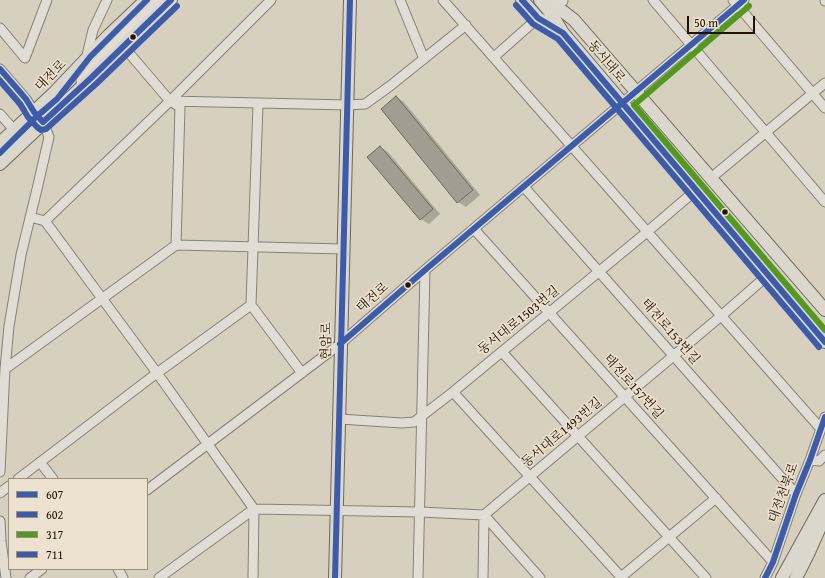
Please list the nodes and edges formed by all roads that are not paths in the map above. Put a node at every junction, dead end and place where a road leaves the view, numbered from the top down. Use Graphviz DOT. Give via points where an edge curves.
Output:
graph roads {
  1 [pos="47,0"];
  2 [pos="107,0"];
  3 [pos="150,0"];
  4 [pos="158,0"];
  5 [pos="171,0"];
  6 [pos="271,0"];
  7 [pos="350,0"];
  8 [pos="400,0"];
  9 [pos="443,0"];
  10 [pos="522,0"];
  11 [pos="540,0"];
  12 [pos="551,0"];
  13 [pos="563,0"];
  14 [pos="653,0"];
  15 [pos="738,2"];
  16 [pos="143,4"];
  17 [pos="538,18"];
  18 [pos="574,20"];
  19 [pos="466,25"];
  20 [pos="0,28"];
  21 [pos="563,33"];
  22 [pos="691,45"];
  23 [pos="123,46"];
  24 [pos="494,57"];
  25 [pos="424,59"];
  26 [pos="86,60"];
  27 [pos="0,69"];
  28 [pos="825,83"];
  29 [pos="636,92"];
  30 [pos="812,93"];
  31 [pos="170,100"];
  32 [pos="258,104"];
  33 [pos="623,104"];
  34 [pos="63,105"];
  35 [pos="348,106"];
  36 [pos="825,108"];
  37 [pos="34,112"];
  38 [pos="0,114"];
  39 [pos="43,122"];
  40 [pos="14,130"];
  41 [pos="766,133"];
  42 [pos="0,143"];
  43 [pos="572,147"];
  44 [pos="0,164"];
  45 [pos="711,178"];
  46 [pos="524,187"];
  47 [pos="696,190"];
  48 [pos="825,202"];
  49 [pos="30,218"];
  50 [pos="45,221"];
  51 [pos="474,229"];
  52 [pos="647,232"];
  53 [pos="176,245"];
  54 [pos="253,247"];
  55 [pos="344,249"];
  56 [pos="425,270"];
  57 [pos="599,272"];
  58 [pos="768,275"];
  59 [pos="102,298"];
  60 [pos="251,305"];
  61 [pos="825,310"];
  62 [pos="550,312"];
  63 [pos="721,316"];
  64 [pos="825,342"];
  65 [pos="340,344"];
  66 [pos="502,352"];
  67 [pos="673,356"];
  68 [pos="5,369"];
  69 [pos="157,373"];
  70 [pos="302,373"];
  71 [pos="453,392"];
  72 [pos="625,397"];
  73 [pos="422,416"];
  74 [pos="825,417"];
  75 [pos="339,418"];
  76 [pos="821,429"];
  77 [pos="578,436"];
  78 [pos="208,444"];
  79 [pos="825,455"];
  80 [pos="810,460"];
  81 [pos="40,462"];
  82 [pos="0,472"];
  83 [pos="530,476"];
  84 [pos="19,478"];
  85 [pos="52,478"];
  86 [pos="8,487"];
  87 [pos="148,489"];
  88 [pos="0,493"];
  89 [pos="796,494"];
  90 [pos="716,498"];
  91 [pos="825,500"];
  92 [pos="254,509"];
  93 [pos="337,510"];
  94 [pos="420,512"];
  95 [pos="484,515"];
  96 [pos="825,516"];
  97 [pos="0,521"];
  98 [pos="669,537"];
  99 [pos="773,562"];
  100 [pos="41,570"];
  101 [pos="6,578"];
  102 [pos="30,578"];
  103 [pos="159,578"];
  104 [pos="253,578"];
  105 [pos="335,578"];
  106 [pos="418,578"];
  107 [pos="483,578"];
  108 [pos="540,578"];
  109 [pos="621,578"];
  110 [pos="706,578"];
  111 [pos="765,578"];
  112 [pos="782,578"];
  113 [pos="796,578"];
  1 -- 20 [label="street" via="25,58"];
  2 -- 26 [label="street, 대전로" via="93,30"];
  3 -- 16 [label="street"];
  4 -- 34 [label="street" via="96,62"];
  5 -- 23 [label="main road"];
  6 -- 31 [label="street"];
  7 -- 35 [label="main road, 현암로"];
  8 -- 25 [label="street"];
  9 -- 19 [label="street"];
  10 -- 17 [label="main road"];
  11 -- 21 [label="main road, 동서대로" via="552,13"];
  12 -- 18 [label="main road, 동서대로"];
  13 -- 18 [label="main road"];
  14 -- 22 [label="street"];
  15 -- 22 [label="street, 태전로"];
  15 -- 30 [label="street"];
  16 -- 26 [label="main road, 대전로"];
  17 -- 21 [label="main road"];
  17 -- 24 [label="street"];
  18 -- 29 [label="main road, 동서대로"];
  19 -- 24 [label="street"];
  19 -- 25 [label="street"];
  21 -- 33 [label="main road, 동서대로"];
  22 -- 29 [label="street, 태전로"];
  22 -- 41 [label="street"];
  23 -- 31 [label="street"];
  23 -- 34 [label="main road"];
  24 -- 43 [label="street"];
  25 -- 35 [label="street" via="365,104"];
  26 -- 37 [label="main road, 대전로"];
  27 -- 37 [label="street"];
  28 -- 30 [label="street"];
  29 -- 33 [label="street, 태전로"];
  29 -- 45 [label="main road, 동서대로"];
  30 -- 36 [label="street"];
  30 -- 41 [label="street"];
  31 -- 32 [label="street"];
  31 -- 50 [label="street"];
  31 -- 53 [label="street" via="180,107"];
  32 -- 35 [label="street"];
  32 -- 54 [label="street"];
  33 -- 43 [label="street, 태전로"];
  33 -- 47 [label="main road, 동서대로"];
  34 -- 39 [label="main road"];
  35 -- 55 [label="main road, 현암로"];
  37 -- 39 [label="street"];
  37 -- 40 [label="main road, 대전로"];
  38 -- 40 [label="street"];
  39 -- 44 [label="main road"];
  39 -- 49 [label="street" via="49,137"];
  40 -- 42 [label="main road, 대전로"];
  41 -- 45 [label="street"];
  41 -- 48 [label="street"];
  43 -- 46 [label="street, 태전로"];
  43 -- 52 [label="street"];
  45 -- 61 [label="main road, 동서대로"];
  46 -- 51 [label="street, 태전로"];
  46 -- 57 [label="street, 태전로153번길"];
  47 -- 52 [label="street, 동서대로1503번길"];
  47 -- 58 [label="main road, 동서대로"];
  49 -- 50 [label="street"];
  49 -- 68 [label="street" via="10,319"];
  50 -- 59 [label="street"];
  51 -- 56 [label="street, 태전로"];
  51 -- 62 [label="street, 태전로157번길"];
  52 -- 57 [label="street, 동서대로1503번길"];
  52 -- 63 [label="street"];
  53 -- 54 [label="street"];
  53 -- 59 [label="street"];
  54 -- 55 [label="street"];
  54 -- 60 [label="street"];
  55 -- 65 [label="main road, 현암로"];
  56 -- 65 [label="street, 태전로"];
  56 -- 73 [label="street"];
  57 -- 62 [label="street, 동서대로1503번길"];
  57 -- 67 [label="street, 태전로153번길"];
  58 -- 63 [label="street, 동서대로1493번길"];
  58 -- 64 [label="main road, 동서대로"];
  59 -- 68 [label="street"];
  59 -- 69 [label="street"];
  60 -- 69 [label="street"];
  60 -- 70 [label="street"];
  62 -- 66 [label="street, 동서대로1503번길"];
  62 -- 72 [label="street, 태전로157번길"];
  63 -- 67 [label="street, 동서대로1493번길"];
  63 -- 76 [label="street"];
  65 -- 70 [label="street, 태전로"];
  65 -- 75 [label="main road, 현암로"];
  66 -- 71 [label="street, 동서대로1503번길"];
  66 -- 77 [label="street"];
  67 -- 72 [label="street, 동서대로1493번길"];
  67 -- 89 [label="street, 태전로153번길"];
  68 -- 82 [label="street"];
  69 -- 78 [label="street"];
  69 -- 81 [label="street"];
  70 -- 78 [label="street, 태전로"];
  71 -- 73 [label="street, 동서대로1503번길"];
  71 -- 83 [label="street"];
  72 -- 77 [label="street, 동서대로1493번길"];
  72 -- 90 [label="street, 태전로157번길"];
  73 -- 75 [label="street, 동서대로1503번길" via="414,422 402,423"];
  73 -- 94 [label="street"];
  74 -- 76 [label="street, 대전천북로"];
  75 -- 93 [label="main road, 현암로"];
  76 -- 80 [label="street, 대전천북로"];
  77 -- 83 [label="street, 동서대로1493번길"];
  77 -- 98 [label="street"];
  78 -- 87 [label="street, 태전로"];
  78 -- 92 [label="street"];
  79 -- 80 [label="street" via="819,461"];
  80 -- 89 [label="street, 대전천북로"];
  81 -- 84 [label="street"];
  81 -- 85 [label="street"];
  83 -- 95 [label="street, 동서대로1493번길"];
  83 -- 109 [label="street"];
  86 -- 88 [label="street"];
  89 -- 99 [label="street, 대전천북로"];
  90 -- 98 [label="street"];
  90 -- 99 [label="street, 태전로157번길"];
  91 -- 112 [label="main road"];
  92 -- 93 [label="street"];
  92 -- 103 [label="street"];
  92 -- 104 [label="street"];
  93 -- 94 [label="street"];
  93 -- 105 [label="main road, 현암로"];
  94 -- 95 [label="street"];
  94 -- 106 [label="street"];
  95 -- 107 [label="street"];
  95 -- 108 [label="street"];
  96 -- 113 [label="main road"];
  97 -- 101 [label="street"];
  98 -- 109 [label="street"];
  98 -- 110 [label="street"];
  99 -- 111 [label="street, 대전천북로"];
  100 -- 102 [label="street"];
}
